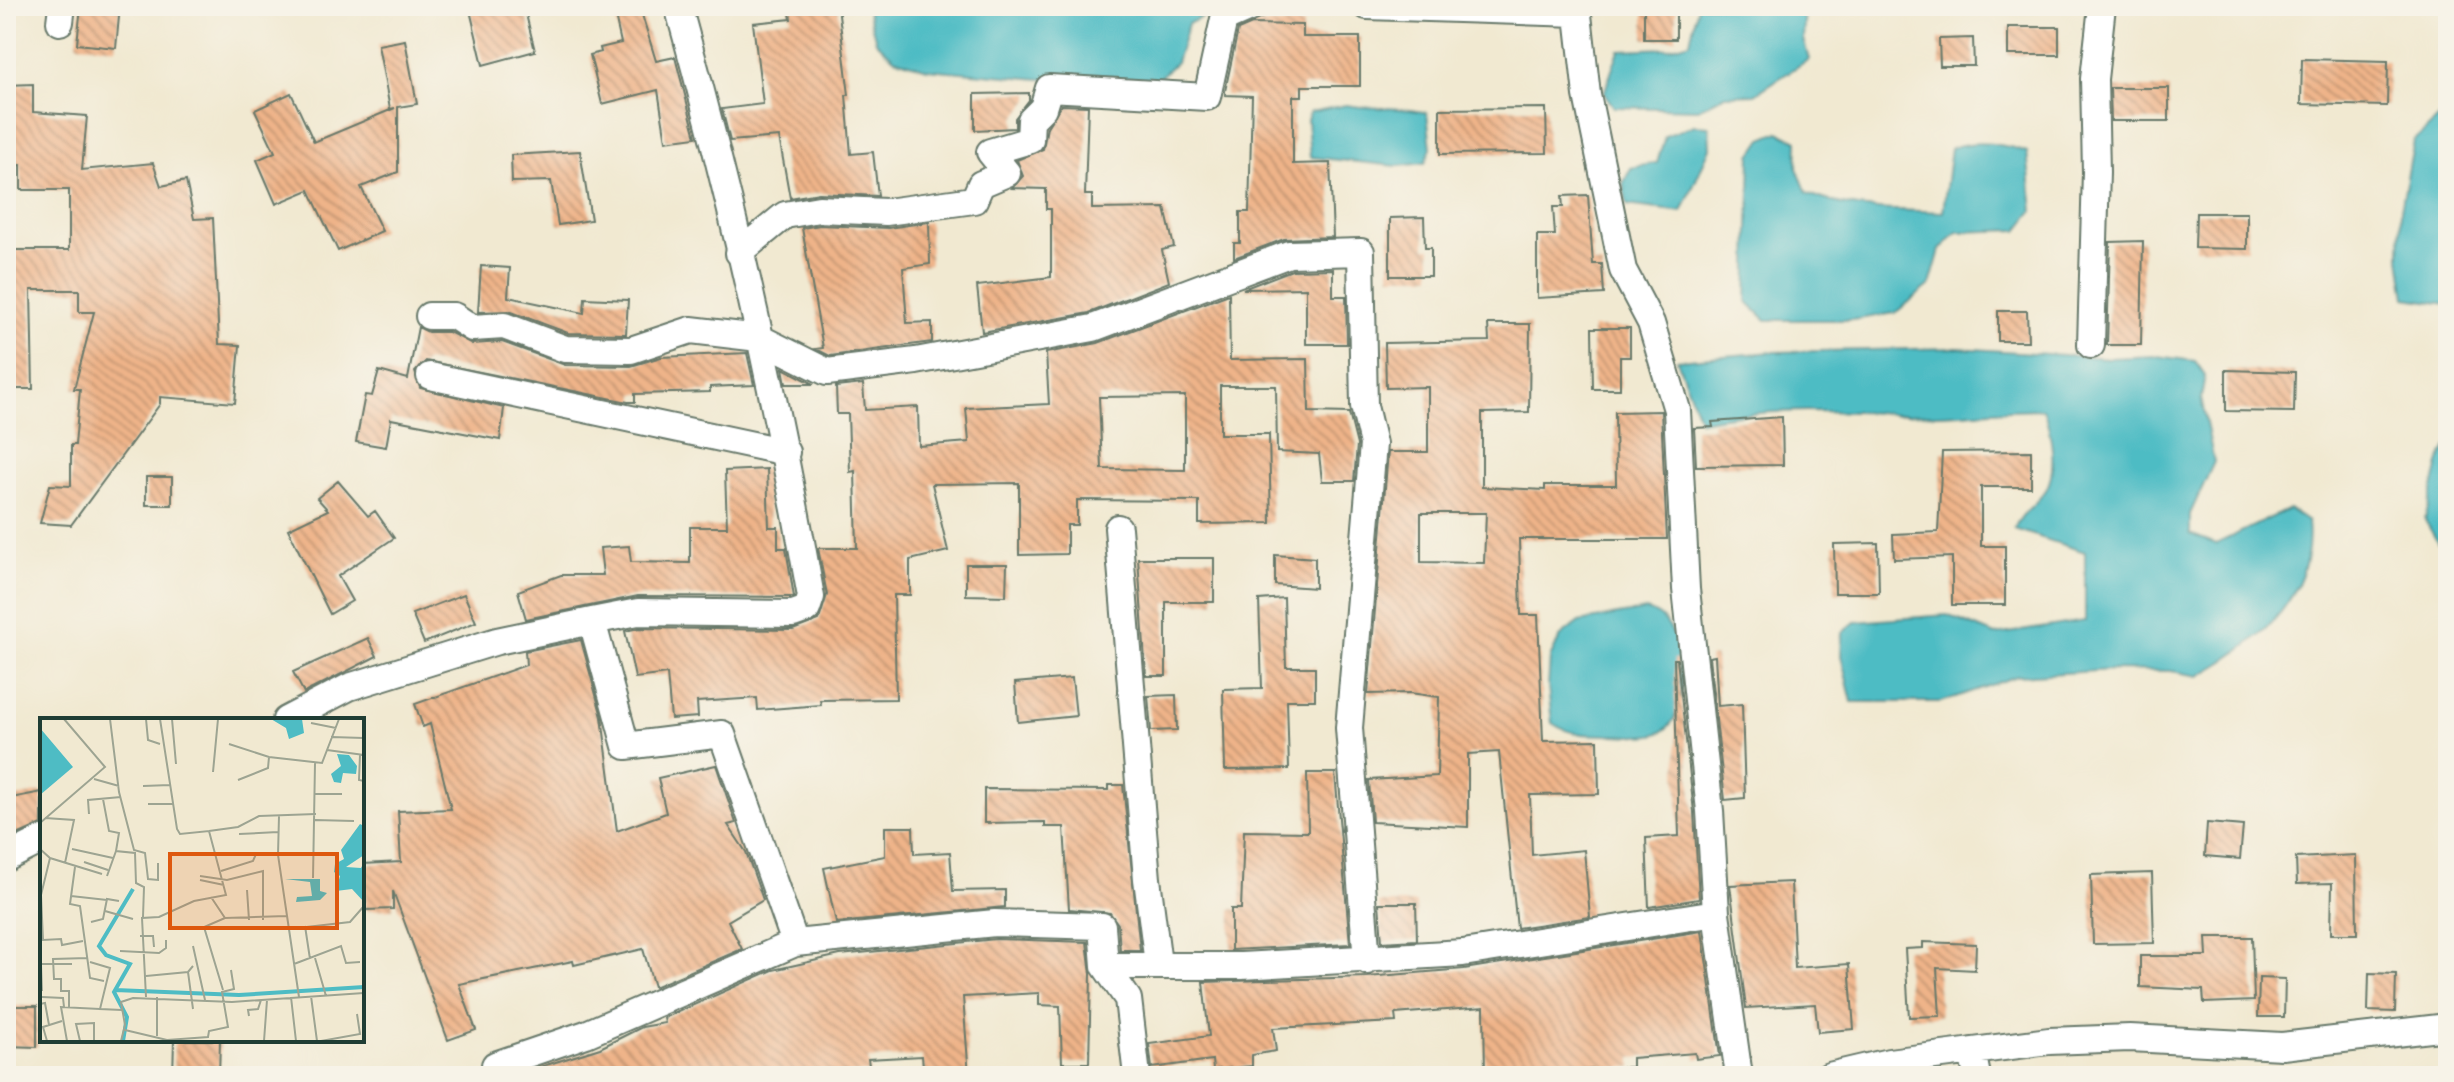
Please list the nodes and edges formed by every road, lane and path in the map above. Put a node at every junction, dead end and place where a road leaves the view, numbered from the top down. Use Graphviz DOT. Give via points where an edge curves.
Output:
graph roads {
  1 [pos="678,6"];
  2 [pos="1254,6"];
  3 [pos="1367,6"];
  4 [pos="2102,6"];
  5 [pos="1578,10"];
  6 [pos="739,253"];
  7 [pos="429,316"];
  8 [pos="759,338"];
  9 [pos="2091,345"];
  10 [pos="430,376"];
  11 [pos="786,452"];
  12 [pos="1118,528"];
  13 [pos="592,621"];
  14 [pos="290,718"];
  15 [pos="40,841"];
  16 [pos="6,858"];
  17 [pos="1716,913"];
  18 [pos="795,943"];
  19 [pos="1367,961"];
  20 [pos="1158,964"];
  21 [pos="1105,966"];
  22 [pos="2448,1027"];
  23 [pos="1974,1064"];
  24 [pos="497,1076"];
  25 [pos="1137,1076"];
  26 [pos="1739,1076"];
  27 [pos="1829,1076"];
  1 -- 6 [label="street"];
  2 -- 6 [label="street" via="1224,19 1207,97 1049,88 1043,108 1031,120 1030,140 990,152 1007,173 981,184 974,200 886,212 819,209 785,215"];
  3 -- 5 [label="street"];
  4 -- 9 [label="street" via="2094,79"];
  5 -- 17 [label="street" via="1587,95 1623,270 1651,323 1677,410 1686,589"];
  6 -- 8 [label="street"];
  7 -- 8 [label="street" via="454,316 472,328 504,326 565,349 631,350 691,330"];
  8 -- 11 [label="street"];
  8 -- 19 [label="street" via="827,372 916,361 1093,328 1289,254 1361,252 1364,406 1373,444 1349,728"];
  10 -- 11 [label="street"];
  11 -- 13 [label="street" via="811,597 807,609 793,614 638,612"];
  12 -- 20 [label="street"];
  13 -- 14 [label="street" via="497,641 349,687"];
  13 -- 18 [label="street" via="626,746 722,734"];
  15 -- 16 [label="street"];
  17 -- 19 [label="street" via="1463,953"];
  17 -- 26 [label="street"];
  18 -- 21 [label="street" via="995,923 1102,926"];
  18 -- 24 [label="street" via="586,1034 495,1065"];
  19 -- 20 [label="street"];
  20 -- 21 [label="street"];
  21 -- 25 [label="street" via="1128,999"];
  22 -- 23 [label="street" via="2282,1046 2130,1038 2049,1041"];
  23 -- 27 [label="street" via="1889,1062"];
}
